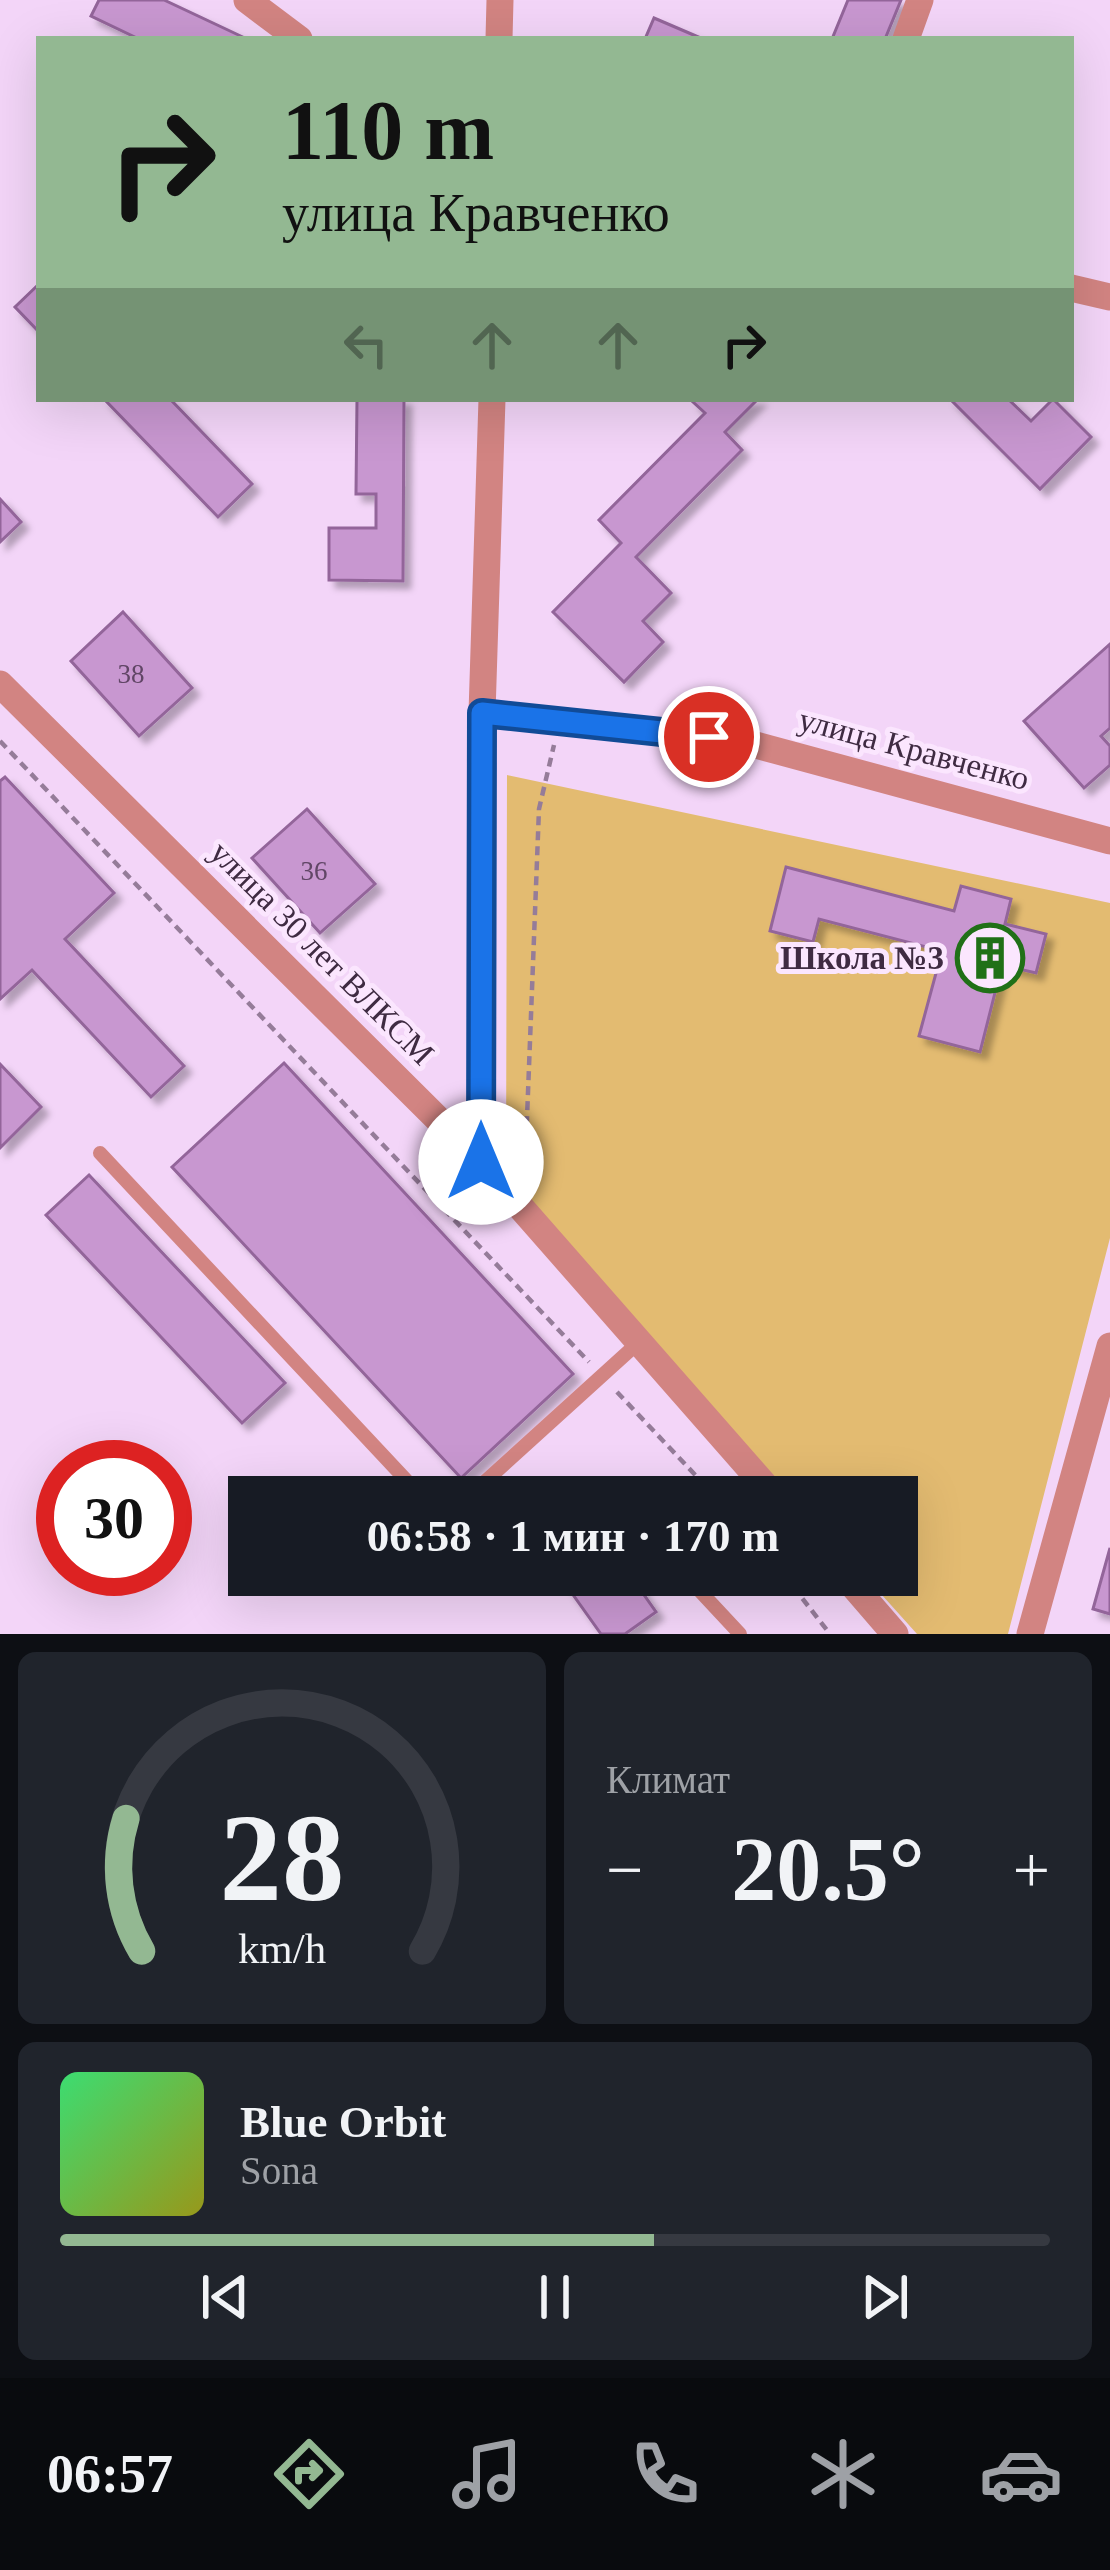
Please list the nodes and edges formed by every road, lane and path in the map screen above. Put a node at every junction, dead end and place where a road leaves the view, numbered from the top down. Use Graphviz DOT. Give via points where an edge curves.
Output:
graph roads {
  1 [pos="247,0"];
  2 [pos="500,0"];
  3 [pos="920,0"];
  4 [pos="294,36"];
  5 [pos="499,36"];
  6 [pos="907,36"];
  7 [pos="1074,289"];
  8 [pos="1110,297"];
  9 [pos="492,402"];
  10 [pos="0,684"];
  11 [pos="482,713"];
  12 [pos="560,722"];
  13 [pos="0,741"];
  14 [pos="1110,841"];
  15 [pos="100,1153"];
  16 [pos="481,1162"];
  17 [pos="525,1183"];
  18 [pos="638,1342"];
  19 [pos="1110,1346"];
  20 [pos="601,1375"];
  21 [pos="402,1476"];
  22 [pos="491,1476"];
  23 [pos="696,1476"];
  24 [pos="756,1476"];
  25 [pos="705,1596"];
  26 [pos="800,1596"];
  27 [pos="863,1596"];
  28 [pos="740,1634"];
  29 [pos="830,1634"];
  30 [pos="896,1634"];
  31 [pos="1030,1634"];
  1 -- 4 [label="street"];
  2 -- 5 [label="street"];
  3 -- 6 [label="street"];
  7 -- 8 [label="street"];
  9 -- 11 [label="street"];
  10 -- 16 [label="street, улица 30 лет ВЛКСМ"];
  11 -- 12 [label="street, улица Кравченко"];
  11 -- 16 [label="street"];
  12 -- 14 [label="street, улица Кравченко" via="741,741"];
  12 -- 17 [label="path" via="539,808"];
  13 -- 20 [label="path"];
  15 -- 21 [label="lane"];
  16 -- 18 [label="street, улица 30 лет ВЛКСМ"];
  18 -- 20 [label="lane"];
  18 -- 24 [label="street, улица 30 лет ВЛКСМ"];
  19 -- 31 [label="street"];
  20 -- 22 [label="lane"];
  20 -- 23 [label="path"];
  25 -- 28 [label="lane"];
  26 -- 29 [label="path"];
  27 -- 30 [label="street"];
}
